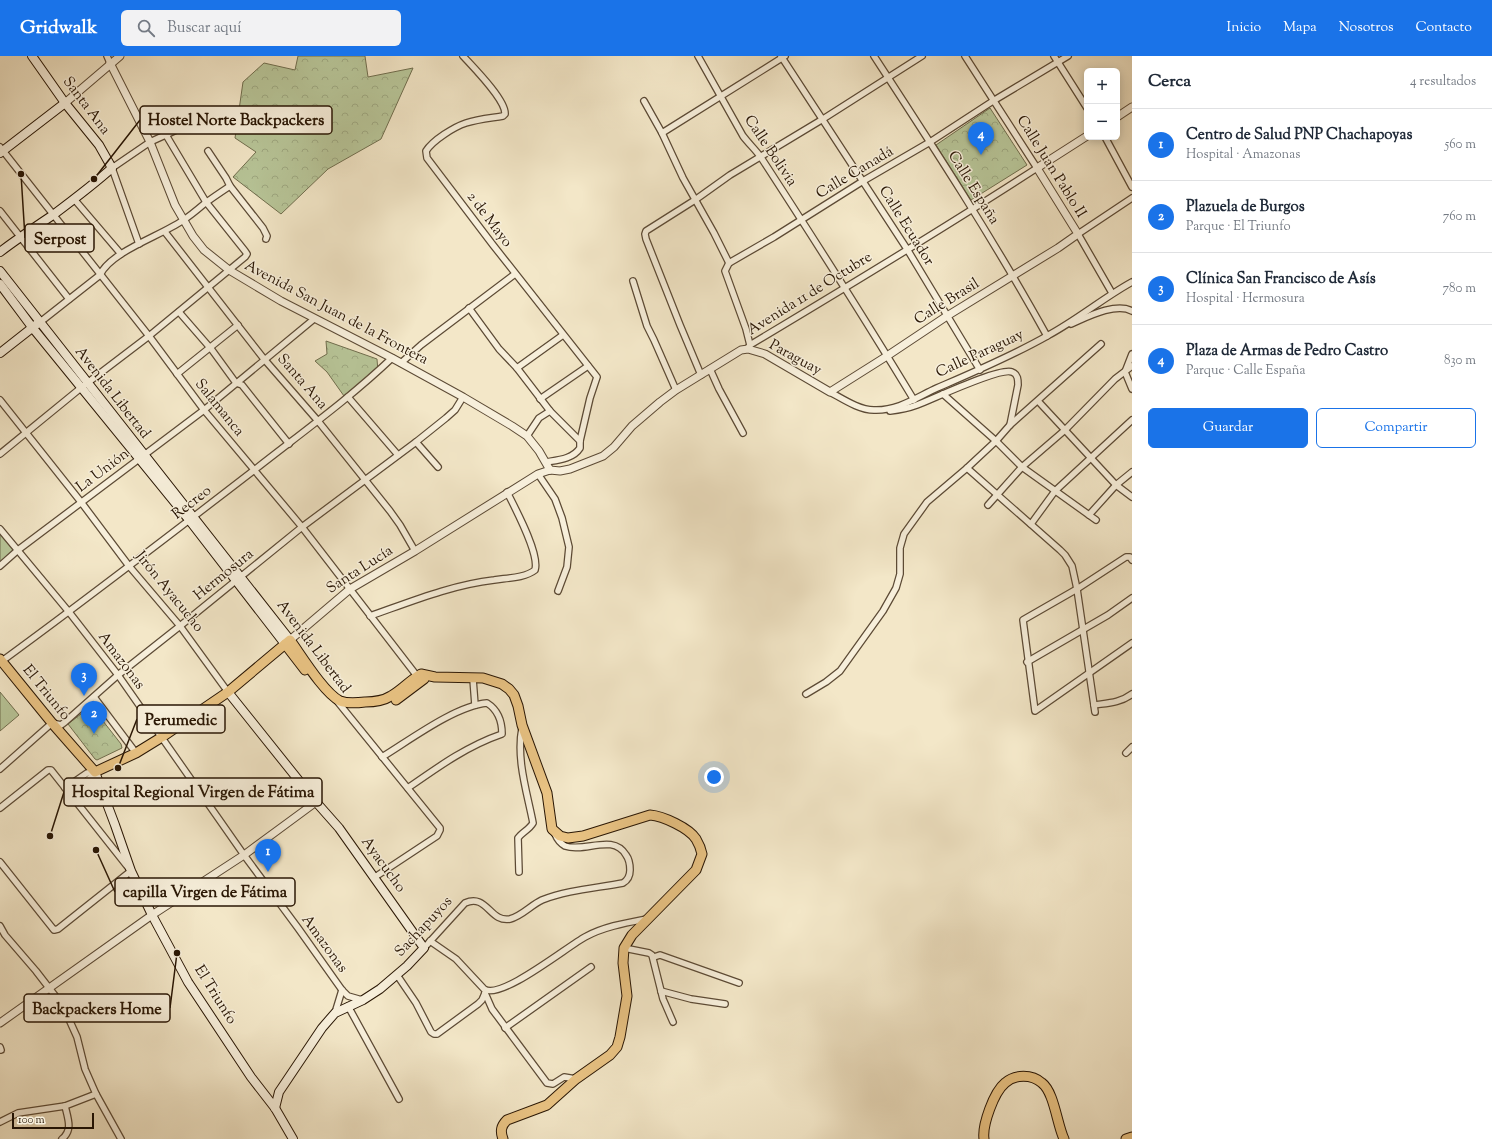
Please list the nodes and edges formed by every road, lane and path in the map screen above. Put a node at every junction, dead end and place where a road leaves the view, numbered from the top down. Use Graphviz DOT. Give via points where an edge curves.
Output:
graph roads {
  1 [pos="32,56"];
  2 [pos="120,56"];
  3 [pos="463,56"];
  4 [pos="698,56"];
  5 [pos="874,56"];
  6 [pos="922,56"];
  7 [pos="965,56"];
  8 [pos="1054,56"];
  9 [pos="1068,56"];
  10 [pos="783,57"];
  11 [pos="109,60"];
  12 [pos="1058,62"];
  13 [pos="888,78"];
  14 [pos="720,95"];
  15 [pos="644,101"];
  16 [pos="993,101"];
  17 [pos="65,103"];
  18 [pos="1084,104"];
  19 [pos="1132,107"];
  20 [pos="1120,115"];
  21 [pos="823,119"];
  22 [pos="196,121"];
  23 [pos="662,133"];
  24 [pos="166,135"];
  25 [pos="1084,138"];
  26 [pos="1107,140"];
  27 [pos="150,142"];
  28 [pos="930,142"];
  29 [pos="1,150"];
  30 [pos="208,151"];
  31 [pos="761,157"];
  32 [pos="112,168"];
  33 [pos="1037,168"];
  34 [pos="863,181"];
  35 [pos="230,186"];
  36 [pos="1132,187"];
  37 [pos="1132,198"];
  38 [pos="74,199"];
  39 [pos="695,200"];
  40 [pos="206,202"];
  41 [pos="972,210"];
  42 [pos="0,211"];
  43 [pos="53,215"];
  44 [pos="801,220"];
  45 [pos="183,221"];
  46 [pos="165,232"];
  47 [pos="1078,234"];
  48 [pos="20,236"];
  49 [pos="266,239"];
  50 [pos="139,244"];
  51 [pos="907,249"];
  52 [pos="0,252"];
  53 [pos="121,254"];
  54 [pos="729,263"];
  55 [pos="229,270"];
  56 [pos="0,271"];
  57 [pos="515,274"];
  58 [pos="100,275"];
  59 [pos="1013,276"];
  60 [pos="633,281"];
  61 [pos="1132,282"];
  62 [pos="0,284"];
  63 [pos="208,288"];
  64 [pos="844,289"];
  65 [pos="1112,293"];
  66 [pos="69,299"];
  67 [pos="469,308"];
  68 [pos="1132,311"];
  69 [pos="179,312"];
  70 [pos="947,316"];
  71 [pos="314,319"];
  72 [pos="36,325"];
  73 [pos="238,325"];
  74 [pos="1061,328"];
  75 [pos="563,335"];
  76 [pos="149,336"];
  77 [pos="1047,336"];
  78 [pos="1101,344"];
  79 [pos="749,347"];
  80 [pos="209,348"];
  81 [pos="0,353"];
  82 [pos="1132,354"];
  83 [pos="887,356"];
  84 [pos="392,358"];
  85 [pos="264,359"];
  86 [pos="401,363"];
  87 [pos="588,366"];
  88 [pos="1132,366"];
  89 [pos="517,368"];
  90 [pos="710,369"];
  91 [pos="980,370"];
  92 [pos="1125,372"];
  93 [pos="177,374"];
  94 [pos="701,375"];
  95 [pos="236,383"];
  96 [pos="84,385"];
  97 [pos="1132,389"];
  98 [pos="676,390"];
  99 [pos="830,392"];
  100 [pos="943,394"];
  101 [pos="348,397"];
  102 [pos="463,397"];
  103 [pos="540,399"];
  104 [pos="0,400"];
  105 [pos="914,400"];
  106 [pos="1038,400"];
  107 [pos="204,410"];
  108 [pos="872,410"];
  109 [pos="550,411"];
  110 [pos="1132,420"];
  111 [pos="318,422"];
  112 [pos="1010,425"];
  113 [pos="1065,430"];
  114 [pos="26,433"];
  115 [pos="743,433"];
  116 [pos="527,436"];
  117 [pos="580,441"];
  118 [pos="996,441"];
  119 [pos="416,442"];
  120 [pos="289,444"];
  121 [pos="0,454"];
  122 [pos="398,455"];
  123 [pos="141,456"];
  124 [pos="1091,457"];
  125 [pos="546,462"];
  126 [pos="438,467"];
  127 [pos="1022,467"];
  128 [pos="967,468"];
  129 [pos="254,470"];
  130 [pos="550,470"];
  131 [pos="1132,472"];
  132 [pos="538,474"];
  133 [pos="364,479"];
  134 [pos="1116,485"];
  135 [pos="1055,491"];
  136 [pos="507,492"];
  137 [pos="998,495"];
  138 [pos="1132,497"];
  139 [pos="81,502"];
  140 [pos="988,504"];
  141 [pos="1089,515"];
  142 [pos="192,519"];
  143 [pos="1096,520"];
  144 [pos="1031,524"];
  145 [pos="302,527"];
  146 [pos="0,528"];
  147 [pos="18,550"];
  148 [pos="415,551"];
  149 [pos="1129,559"];
  150 [pos="0,566"];
  151 [pos="129,566"];
  152 [pos="238,578"];
  153 [pos="1077,589"];
  154 [pos="350,590"];
  155 [pos="558,591"];
  156 [pos="1132,598"];
  157 [pos="69,612"];
  158 [pos="370,616"];
  159 [pos="180,626"];
  160 [pos="1083,629"];
  161 [pos="287,642"];
  162 [pos="1132,643"];
  163 [pos="1,660"];
  164 [pos="1027,662"];
  165 [pos="1090,672"];
  166 [pos="118,675"];
  167 [pos="422,677"];
  168 [pos="473,679"];
  169 [pos="228,692"];
  170 [pos="806,694"];
  171 [pos="1132,694"];
  172 [pos="332,696"];
  173 [pos="94,697"];
  174 [pos="475,705"];
  175 [pos="1094,705"];
  176 [pos="341,707"];
  177 [pos="1095,712"];
  178 [pos="52,723"];
  179 [pos="522,725"];
  180 [pos="162,737"];
  181 [pos="1132,747"];
  182 [pos="136,753"];
  183 [pos="1126,753"];
  184 [pos="382,757"];
  185 [pos="0,769"];
  186 [pos="95,772"];
  187 [pos="65,788"];
  188 [pos="408,788"];
  189 [pos="70,794"];
  190 [pos="316,802"];
  191 [pos="0,808"];
  192 [pos="552,829"];
  193 [pos="244,855"];
  194 [pos="0,862"];
  195 [pos="131,871"];
  196 [pos="519,872"];
  197 [pos="374,877"];
  198 [pos="152,915"];
  199 [pos="648,919"];
  200 [pos="0,926"];
  201 [pos="430,941"];
  202 [pos="424,948"];
  203 [pos="624,948"];
  204 [pos="654,958"];
  205 [pos="591,967"];
  206 [pos="397,975"];
  207 [pos="740,983"];
  208 [pos="49,987"];
  209 [pos="342,990"];
  210 [pos="486,992"];
  211 [pos="661,992"];
  212 [pos="363,1000"];
  213 [pos="725,1004"];
  214 [pos="348,1006"];
  215 [pos="335,1013"];
  216 [pos="673,1022"];
  217 [pos="0,1023"];
  218 [pos="505,1028"];
  219 [pos="576,1079"];
  220 [pos="96,1094"];
  221 [pos="399,1099"];
  222 [pos="65,1106"];
  223 [pos="275,1108"];
  224 [pos="0,1122"];
  225 [pos="1132,1137"];
  226 [pos="62,1139"];
  227 [pos="121,1139"];
  228 [pos="292,1139"];
  229 [pos="503,1139"];
  230 [pos="984,1139"];
  231 [pos="1064,1139"];
  232 [pos="1126,1139"];
  1 -- 17 [label="main road, Santa Ana"];
  2 -- 11 [label="street"];
  3 -- 57 [label="street, 2 de Mayo" via="487,82 501,102 505,114 466,123 441,136 426,151 427,158"];
  4 -- 14 [label="street, Calle Bolivia"];
  5 -- 13 [label="street, Calle España"];
  6 -- 13 [label="street"];
  7 -- 16 [label="street, Calle Juan Pablo II"];
  8 -- 12 [label="street"];
  9 -- 12 [label="street, Calle Canadá"];
  10 -- 14 [label="street"];
  10 -- 21 [label="street, Calle Ecuador"];
  11 -- 17 [label="street"];
  11 -- 27 [label="street, Avenida San Juan de la Frontera"];
  12 -- 16 [label="street, Calle Canadá"];
  12 -- 18 [label="street"];
  13 -- 21 [label="street"];
  13 -- 28 [label="street, Calle España"];
  14 -- 23 [label="street"];
  14 -- 31 [label="street, Calle Bolivia" via="750,146"];
  15 -- 23 [label="street"];
  16 -- 28 [label="street, Calle Canadá"];
  16 -- 33 [label="street, Calle Juan Pablo II"];
  17 -- 29 [label="main road"];
  17 -- 32 [label="main road, Santa Ana" via="99,145"];
  19 -- 20 [label="street"];
  21 -- 31 [label="street"];
  21 -- 34 [label="street, Calle Ecuador"];
  22 -- 24 [label="street"];
  23 -- 39 [label="street"];
  24 -- 27 [label="street"];
  24 -- 40 [label="street"];
  25 -- 33 [label="street, Avenida 11 de Octubre"];
  26 -- 36 [label="street"];
  27 -- 32 [label="street"];
  27 -- 45 [label="street, Avenida San Juan de la Frontera"];
  28 -- 34 [label="street, Calle Canadá"];
  28 -- 41 [label="street, Calle España"];
  29 -- 43 [label="street, Salamanca"];
  30 -- 35 [label="street"];
  31 -- 39 [label="street"];
  31 -- 44 [label="street, Calle Bolivia"];
  32 -- 38 [label="main road"];
  32 -- 50 [label="street, Santa Ana"];
  33 -- 41 [label="street, Avenida 11 de Octubre"];
  33 -- 47 [label="street, Calle Juan Pablo II"];
  34 -- 44 [label="street, Calle Canadá"];
  34 -- 51 [label="street, Calle Ecuador"];
  35 -- 40 [label="street"];
  35 -- 49 [label="street" via="263,228"];
  37 -- 47 [label="street"];
  38 -- 43 [label="main road"];
  38 -- 53 [label="street"];
  39 -- 54 [label="street"];
  39 -- 94 [label="street" via="645,234"];
  40 -- 45 [label="street"];
  40 -- 55 [label="street" via="247,254"];
  41 -- 51 [label="street, Avenida 11 de Octubre"];
  41 -- 59 [label="street, Calle España"];
  42 -- 48 [label="street"];
  43 -- 48 [label="main road"];
  43 -- 58 [label="street, Salamanca"];
  44 -- 54 [label="street, Calle Canadá"];
  44 -- 64 [label="street, Calle Bolivia"];
  45 -- 46 [label="street"];
  45 -- 55 [label="street, Avenida San Juan de la Frontera" via="201,246"];
  46 -- 50 [label="street"];
  46 -- 63 [label="street, Santa Ana"];
  47 -- 59 [label="street, Calle Brasil"];
  47 -- 65 [label="street, Calle Juan Pablo II"];
  48 -- 52 [label="main road"];
  48 -- 66 [label="street"];
  50 -- 53 [label="street"];
  51 -- 64 [label="street, Avenida 11 de Octubre"];
  51 -- 70 [label="street, Calle Ecuador"];
  53 -- 58 [label="street" via="103,268"];
  54 -- 79 [label="street" via="725,271 746,329"];
  55 -- 63 [label="street"];
  55 -- 71 [label="street, Avenida San Juan de la Frontera"];
  56 -- 72 [label="main road, Avenida Libertad"];
  57 -- 67 [label="street"];
  57 -- 75 [label="street, 2 de Mayo"];
  58 -- 66 [label="street"];
  58 -- 76 [label="street, Salamanca"];
  59 -- 70 [label="street, Calle Brasil"];
  59 -- 77 [label="street, Calle España"];
  60 -- 98 [label="street" via="647,326"];
  61 -- 65 [label="street, Calle Paraguay"];
  62 -- 72 [label="main road, Avenida Libertad"];
  63 -- 69 [label="street"];
  63 -- 73 [label="street, Santa Ana"];
  64 -- 79 [label="street, Avenida 11 de Octubre"];
  64 -- 83 [label="street, Calle Bolivia"];
  65 -- 74 [label="street, Calle Paraguay"];
  66 -- 72 [label="street"];
  67 -- 86 [label="street"];
  67 -- 89 [label="street" via="499,349"];
  68 -- 74 [label="street" via="1117,308"];
  69 -- 76 [label="street"];
  69 -- 80 [label="street"];
  70 -- 83 [label="street, Calle Brasil"];
  70 -- 91 [label="street, Calle Ecuador"];
  71 -- 84 [label="street, Avenida San Juan de la Frontera"];
  71 -- 85 [label="street, La Unión"];
  72 -- 81 [label="main road"];
  72 -- 96 [label="main road, Avenida Libertad"];
  73 -- 80 [label="street"];
  73 -- 85 [label="street, Santa Ana"];
  74 -- 77 [label="street, Calle Paraguay"];
  75 -- 87 [label="street, 2 de Mayo"];
  75 -- 89 [label="street"];
  76 -- 93 [label="street, Salamanca"];
  76 -- 96 [label="street"];
  77 -- 91 [label="street, Calle Paraguay"];
  78 -- 106 [label="street"];
  79 -- 90 [label="street, Avenida 11 de Octubre"];
  79 -- 99 [label="street, Paraguay"];
  80 -- 93 [label="street"];
  80 -- 95 [label="street"];
  82 -- 92 [label="street"];
  83 -- 99 [label="street, Calle Brasil"];
  83 -- 105 [label="street, Calle Bolivia"];
  84 -- 86 [label="street, Avenida San Juan de la Frontera"];
  84 -- 101 [label="street, Recreo"];
  85 -- 95 [label="street, La Unión"];
  85 -- 111 [label="street, Santa Ana"];
  86 -- 102 [label="street, Avenida San Juan de la Frontera"];
  87 -- 103 [label="street"];
  87 -- 117 [label="street, 2 de Mayo" via="597,377"];
  88 -- 92 [label="street"];
  89 -- 103 [label="street"];
  90 -- 94 [label="street, Avenida 11 de Octubre"];
  90 -- 115 [label="street"];
  91 -- 105 [label="street, Calle Paraguay"];
  92 -- 97 [label="street"];
  92 -- 113 [label="street"];
  93 -- 107 [label="street, Salamanca"];
  94 -- 98 [label="street, Avenida 11 de Octubre"];
  95 -- 107 [label="street, La Unión"];
  95 -- 120 [label="street" via="242,385"];
  96 -- 114 [label="street"];
  96 -- 123 [label="main road, Avenida Libertad"];
  98 -- 130 [label="street, Avenida 11 de Octubre" via="645,414 603,456 570,469"];
  99 -- 108 [label="street, Calle Paraguay"];
  100 -- 108 [label="street" via="916,406 885,412"];
  100 -- 112 [label="street" via="985,377 1011,371 1018,378 1018,385"];
  100 -- 118 [label="street"];
  101 -- 111 [label="street, Recreo"];
  101 -- 122 [label="street"];
  102 -- 116 [label="street, Avenida San Juan de la Frontera"];
  102 -- 119 [label="street, Hermosura" via="455,410"];
  103 -- 109 [label="street"];
  104 -- 114 [label="street, Jirón Ayacucho"];
  105 -- 108 [label="street, Calle Paraguay" via="897,407"];
  106 -- 112 [label="street"];
  106 -- 113 [label="street"];
  107 -- 123 [label="street, La Unión"];
  107 -- 129 [label="street, Salamanca"];
  109 -- 116 [label="street" via="539,418"];
  109 -- 117 [label="street"];
  110 -- 124 [label="street"];
  111 -- 120 [label="street, Recreo"];
  111 -- 133 [label="street, Santa Ana"];
  112 -- 118 [label="street"];
  113 -- 124 [label="street"];
  113 -- 127 [label="street"];
  114 -- 121 [label="street"];
  114 -- 139 [label="street, Jirón Ayacucho"];
  116 -- 125 [label="street, Avenida San Juan de la Frontera"];
  117 -- 125 [label="street" via="580,448 573,455"];
  118 -- 127 [label="street"];
  118 -- 128 [label="street"];
  119 -- 122 [label="street, Hermosura"];
  119 -- 126 [label="street"];
  120 -- 129 [label="street, Recreo"];
  122 -- 133 [label="street, Hermosura"];
  123 -- 139 [label="street, La Unión"];
  123 -- 142 [label="main road, Avenida Libertad"];
  124 -- 134 [label="street"];
  124 -- 135 [label="street"];
  125 -- 130 [label="street, Avenida San Juan de la Frontera"];
  127 -- 135 [label="street"];
  127 -- 137 [label="street"];
  128 -- 137 [label="street"];
  128 -- 170 [label="street" via="927,502 904,534 900,548 900,574 896,588 883,611 840,671"];
  129 -- 142 [label="street, Recreo"];
  129 -- 145 [label="street, Salamanca"];
  130 -- 132 [label="street, Santa Lucía"];
  131 -- 134 [label="street"];
  132 -- 136 [label="street, Santa Lucía"];
  132 -- 155 [label="street" via="554,498 569,547 567,567"];
  133 -- 145 [label="street, Hermosura"];
  133 -- 148 [label="street, Santa Ana" via="400,525"];
  134 -- 138 [label="street"];
  134 -- 141 [label="street"];
  135 -- 141 [label="street"];
  135 -- 144 [label="street"];
  136 -- 148 [label="street, Santa Lucía"];
  136 -- 158 [label="street" via="528,538 535,570 516,577 475,582 431,594"];
  137 -- 140 [label="street"];
  137 -- 144 [label="street"];
  139 -- 147 [label="street, La Unión"];
  139 -- 151 [label="street, Jirón Ayacucho"];
  141 -- 143 [label="street"];
  142 -- 151 [label="street, Recreo"];
  142 -- 152 [label="main road, Avenida Libertad"];
  144 -- 153 [label="street" via="1065,555 1072,566"];
  145 -- 152 [label="street, Hermosura"];
  145 -- 154 [label="street, Salamanca"];
  146 -- 147 [label="street, Amazonas"];
  147 -- 150 [label="street, La Unión"];
  147 -- 157 [label="street, Amazonas"];
  148 -- 154 [label="street, Santa Lucía"];
  149 -- 153 [label="street"];
  151 -- 157 [label="street, Recreo"];
  151 -- 159 [label="street, Jirón Ayacucho"];
  152 -- 159 [label="street, Hermosura"];
  152 -- 161 [label="main road, Avenida Libertad"];
  153 -- 160 [label="street"];
  153 -- 164 [label="street" via="1023,620"];
  154 -- 158 [label="street, Salamanca"];
  154 -- 161 [label="street, Santa Lucía"];
  156 -- 160 [label="street"];
  157 -- 163 [label="street, Recreo"];
  157 -- 166 [label="street, Amazonas"];
  158 -- 167 [label="street, Salamanca"];
  159 -- 166 [label="street, Hermosura"];
  159 -- 169 [label="street, Jirón Ayacucho"];
  160 -- 164 [label="street"];
  160 -- 165 [label="street"];
  161 -- 169 [label="highway, Santa Lucía"];
  161 -- 172 [label="highway, Avenida Libertad"];
  161 -- 176 [label="highway, Avenida Libertad" via="322,693"];
  162 -- 165 [label="street"];
  163 -- 178 [label="highway, El Triunfo"];
  164 -- 165 [label="street" via="1034,711"];
  165 -- 175 [label="street"];
  166 -- 173 [label="street, Hermosura"];
  166 -- 180 [label="street, Amazonas"];
  167 -- 168 [label="highway"];
  167 -- 172 [label="highway" via="392,696 372,702 346,702"];
  167 -- 176 [label="highway" via="390,703 359,708"];
  168 -- 174 [label="street"];
  168 -- 179 [label="highway" via="494,681 509,689 518,706"];
  169 -- 180 [label="highway, Santa Lucía"];
  169 -- 190 [label="main road, Jirón Ayacucho"];
  171 -- 175 [label="street" via="1116,702"];
  172 -- 176 [label="street, Avenida Libertad"];
  173 -- 178 [label="street, Hermosura" via="61,725"];
  173 -- 182 [label="street"];
  174 -- 184 [label="street" via="433,725"];
  174 -- 188 [label="street" via="487,703 494,708 500,720 502,734 482,741 451,758"];
  175 -- 177 [label="street"];
  176 -- 184 [label="street"];
  178 -- 185 [label="street, Hermosura"];
  178 -- 186 [label="highway, El Triunfo"];
  179 -- 192 [label="highway" via="548,793"];
  179 -- 196 [label="street" via="520,754 533,823 518,838"];
  180 -- 182 [label="highway, Santa Lucía"];
  180 -- 193 [label="street, Amazonas"];
  181 -- 183 [label="street"];
  182 -- 186 [label="highway, Santa Lucía"];
  184 -- 188 [label="street"];
  186 -- 187 [label="street, Santa Lucía" via="87,773"];
  186 -- 189 [label="street, Santa Lucía"];
  186 -- 195 [label="main road, El Triunfo"];
  187 -- 189 [label="street"];
  187 -- 191 [label="street" via="51,770 48,770"];
  188 -- 197 [label="street" via="440,830 437,836"];
  189 -- 195 [label="street"];
  190 -- 193 [label="street"];
  190 -- 197 [label="main road, Ayacucho"];
  192 -- 199 [label="highway" via="560,836 568,838 583,836 650,815 671,821 696,838 702,854 696,870"];
  192 -- 201 [label="street, Sachapuyos" via="559,842 565,846 617,846 628,858 629,878 623,883 549,898 510,919 502,919 480,902 470,901 465,903"];
  193 -- 198 [label="street"];
  193 -- 209 [label="street, Amazonas"];
  194 -- 195 [label="street" via="54,930"];
  195 -- 198 [label="main road, El Triunfo"];
  197 -- 202 [label="main road, Ayacucho"];
  198 -- 208 [label="street"];
  198 -- 223 [label="main road, El Triunfo" via="192,988 251,1077"];
  199 -- 203 [label="highway" via="632,935"];
  199 -- 210 [label="street" via="626,923 584,937 518,981"];
  200 -- 208 [label="street" via="5,936"];
  201 -- 202 [label="street, Sachapuyos"];
  201 -- 210 [label="street" via="456,959"];
  202 -- 206 [label="main road, Sachapuyos"];
  203 -- 204 [label="street" via="649,953"];
  203 -- 219 [label="highway" via="627,996 617,1047"];
  204 -- 207 [label="street" via="660,955"];
  204 -- 211 [label="street"];
  205 -- 218 [label="street"];
  206 -- 210 [label="street" via="434,1034 478,1004"];
  206 -- 212 [label="main road, Sachapuyos"];
  208 -- 217 [label="street"];
  208 -- 220 [label="street" via="70,1018 85,1069"];
  209 -- 212 [label="street, Amazonas" via="348,996"];
  209 -- 215 [label="street"];
  210 -- 218 [label="street" via="492,1009"];
  211 -- 213 [label="street"];
  211 -- 216 [label="street"];
  212 -- 214 [label="main road, Sachapuyos"];
  214 -- 215 [label="main road, Sachapuyos"];
  214 -- 221 [label="street"];
  215 -- 223 [label="main road, Sachapuyos" via="279,1092"];
  218 -- 219 [label="street" via="547,1083 553,1084 564,1077"];
  219 -- 229 [label="highway" via="547,1105 507,1120 502,1125"];
  220 -- 222 [label="street"];
  220 -- 227 [label="street"];
  222 -- 224 [label="street" via="18,1113"];
  222 -- 226 [label="street" via="69,1129 68,1134"];
  223 -- 228 [label="main road, El Triunfo"];
  225 -- 232 [label="highway"];
  230 -- 231 [label="highway" via="984,1125 999,1089 1009,1080 1022,1076 1037,1079 1046,1087"];
}
